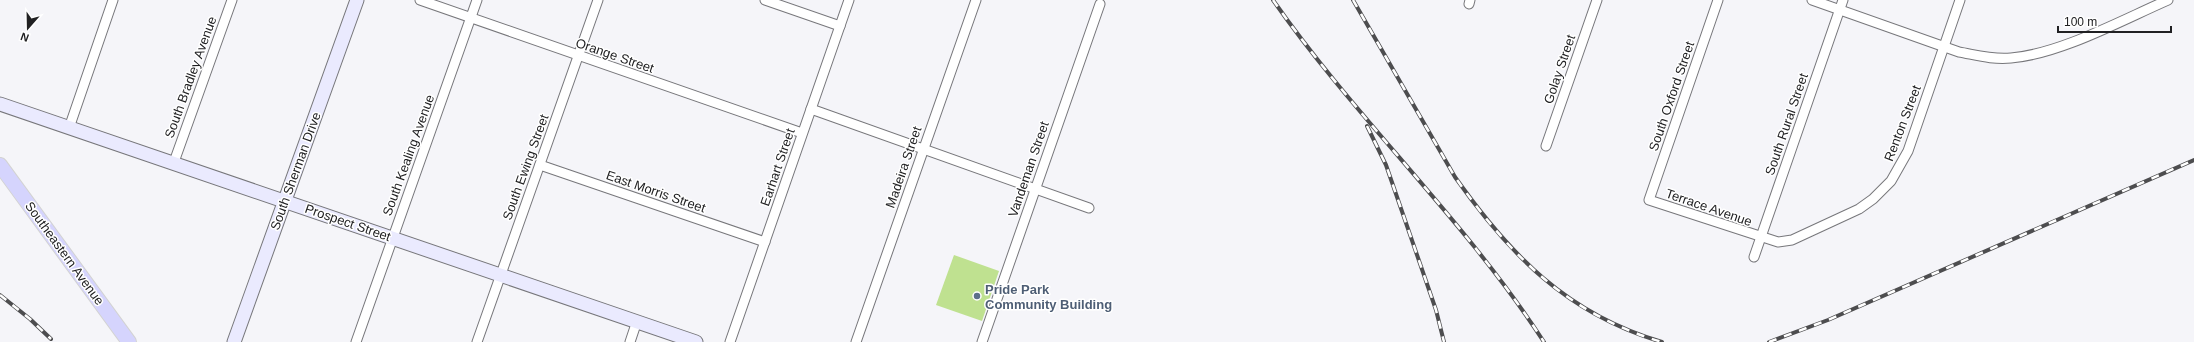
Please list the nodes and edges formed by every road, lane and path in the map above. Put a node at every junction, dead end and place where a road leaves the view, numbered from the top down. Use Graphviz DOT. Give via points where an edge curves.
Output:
graph roads {
  1 [pos="113,0"];
  2 [pos="232,0"];
  3 [pos="357,0"];
  4 [pos="420,0"];
  5 [pos="477,0"];
  6 [pos="598,0"];
  7 [pos="764,0"];
  8 [pos="849,0"];
  9 [pos="976,0"];
  10 [pos="1597,0"];
  11 [pos="1718,0"];
  12 [pos="1812,0"];
  13 [pos="1843,0"];
  14 [pos="1960,0"];
  15 [pos="2168,0"];
  16 [pos="1100,4"];
  17 [pos="1840,10"];
  18 [pos="470,18"];
  19 [pos="840,26"];
  20 [pos="1944,46"];
  21 [pos="578,55"];
  22 [pos="0,104"];
  23 [pos="811,109"];
  24 [pos="68,128"];
  25 [pos="802,134"];
  26 [pos="1546,146"];
  27 [pos="923,148"];
  28 [pos="174,162"];
  29 [pos="540,164"];
  30 [pos="0,165"];
  31 [pos="1035,189"];
  32 [pos="284,200"];
  33 [pos="1649,200"];
  34 [pos="1089,208"];
  35 [pos="393,238"];
  36 [pos="1761,238"];
  37 [pos="765,242"];
  38 [pos="1754,257"];
  39 [pos="500,275"];
  40 [pos="637,321"];
  41 [pos="129,342"];
  42 [pos="234,342"];
  43 [pos="356,342"];
  44 [pos="477,342"];
  45 [pos="630,342"];
  46 [pos="696,342"];
  47 [pos="730,342"];
  48 [pos="856,342"];
  49 [pos="982,342"];
  1 -- 24 [label="street"];
  2 -- 28 [label="street, South Bradley Avenue"];
  3 -- 32 [label="main road, South Sherman Drive"];
  4 -- 18 [label="street, Orange Street"];
  5 -- 18 [label="street, South Kealing Avenue"];
  6 -- 21 [label="street, South Ewing Street"];
  7 -- 19 [label="street"];
  8 -- 19 [label="street, Earhart Street"];
  9 -- 27 [label="street, Madeira Street"];
  10 -- 26 [label="street, Golay Street"];
  11 -- 33 [label="street, South Oxford Street"];
  12 -- 17 [label="street"];
  13 -- 17 [label="street, South Rural Street"];
  14 -- 20 [label="street, Renton Street"];
  15 -- 20 [label="street" via="2051,51 2034,55 1990,58 1966,54"];
  16 -- 31 [label="street, Vandeman Street"];
  17 -- 20 [label="street"];
  17 -- 36 [label="street, South Rural Street"];
  18 -- 21 [label="street, Orange Street"];
  18 -- 35 [label="street, South Kealing Avenue"];
  19 -- 23 [label="street, Earhart Street"];
  20 -- 36 [label="street, Renton Street" via="1908,151 1899,170 1884,189 1859,209 1792,240 1778,242"];
  21 -- 25 [label="street, Orange Street"];
  21 -- 29 [label="street, South Ewing Street"];
  22 -- 24 [label="main road, Prospect Street"];
  23 -- 25 [label="street, Earhart Street"];
  23 -- 27 [label="street"];
  24 -- 28 [label="main road, Prospect Street"];
  25 -- 37 [label="street, Earhart Street"];
  27 -- 31 [label="street"];
  27 -- 48 [label="street, Madeira Street"];
  28 -- 32 [label="main road, Prospect Street"];
  29 -- 37 [label="street, East Morris Street"];
  29 -- 39 [label="street, South Ewing Street"];
  30 -- 41 [label="main road, Southeastern Avenue"];
  31 -- 34 [label="street"];
  31 -- 49 [label="street, Vandeman Street"];
  32 -- 35 [label="main road, Prospect Street"];
  32 -- 42 [label="main road, South Sherman Drive"];
  33 -- 36 [label="street, Terrace Avenue"];
  35 -- 39 [label="main road, Prospect Street"];
  35 -- 43 [label="street, South Kealing Avenue"];
  36 -- 38 [label="street, South Rural Street"];
  37 -- 47 [label="street, Earhart Street"];
  39 -- 40 [label="main road, Prospect Street"];
  39 -- 44 [label="street, South Ewing Street"];
  40 -- 45 [label="street"];
  40 -- 46 [label="main road, Prospect Street"];
}
